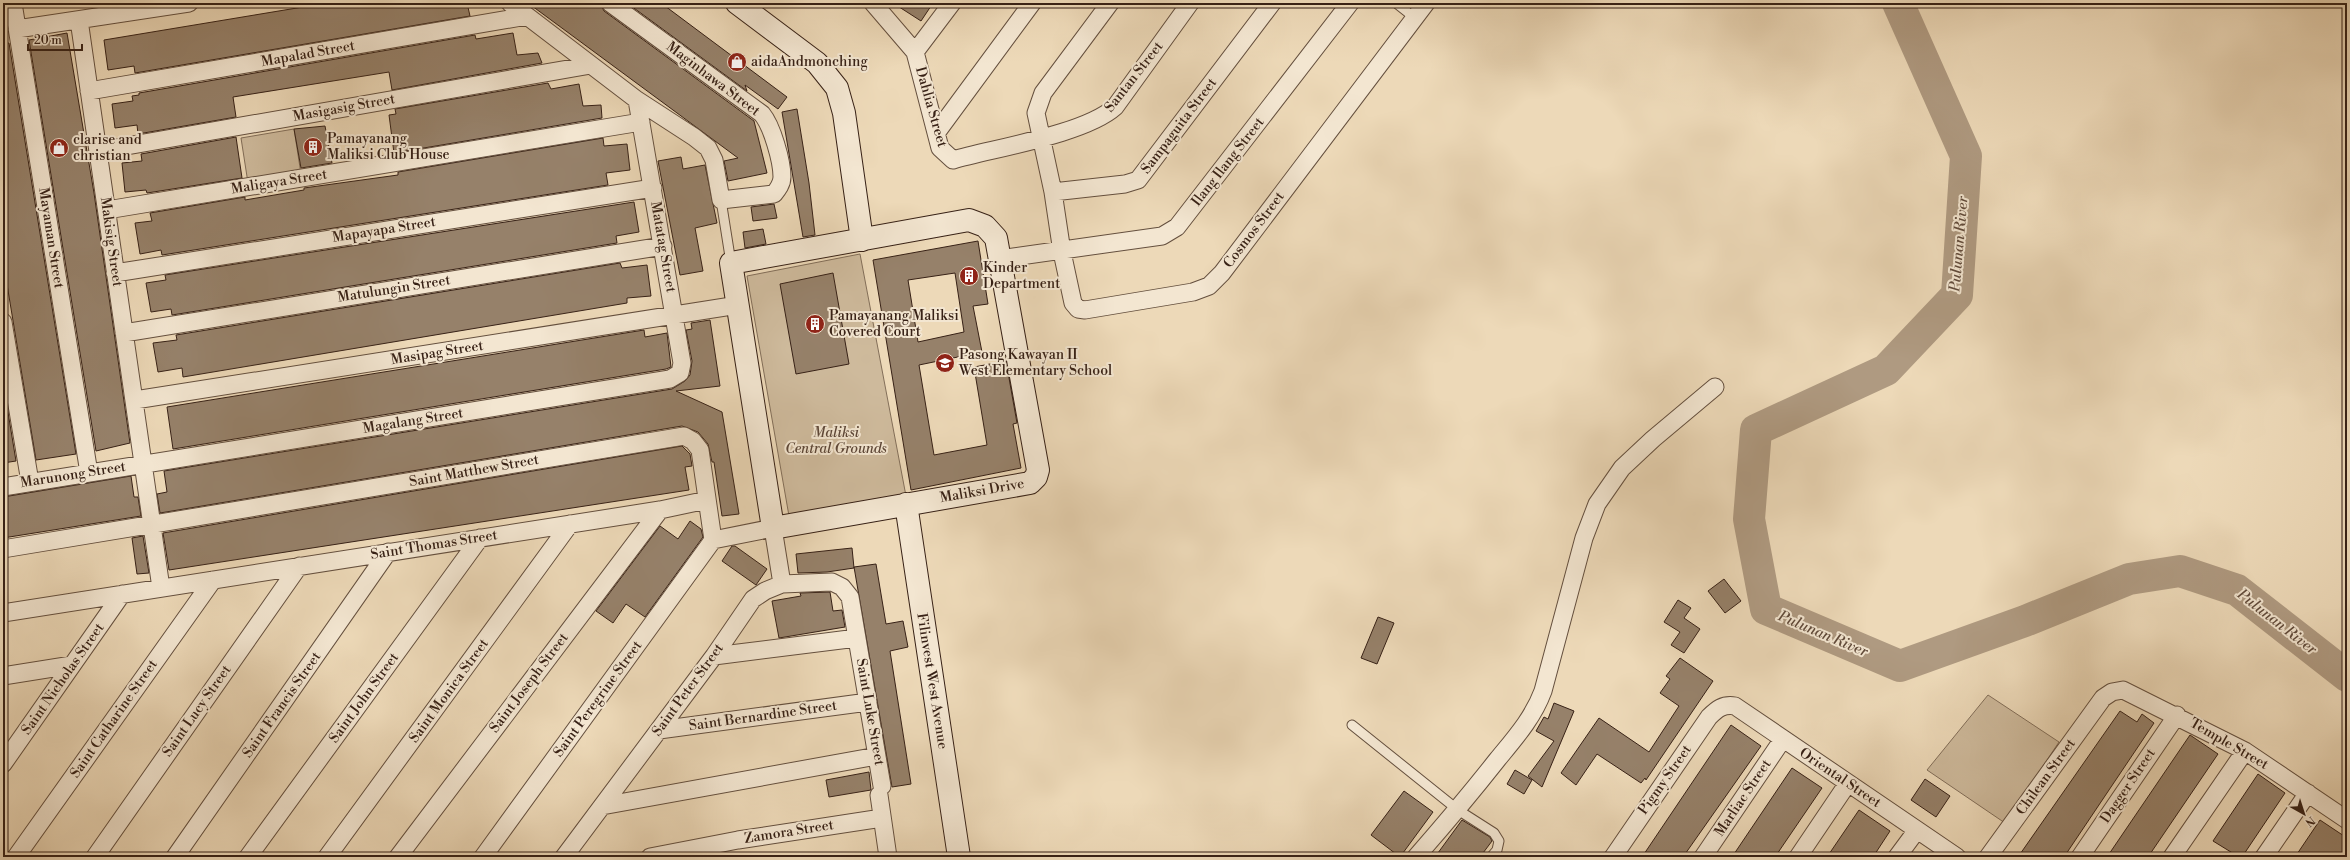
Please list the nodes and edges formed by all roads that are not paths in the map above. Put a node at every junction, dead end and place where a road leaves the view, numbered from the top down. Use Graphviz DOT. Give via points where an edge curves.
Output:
graph roads {
  1 [pos="13,3"];
  2 [pos="189,3"];
  3 [pos="510,3"];
  4 [pos="610,3"];
  5 [pos="737,3"];
  6 [pos="952,3"];
  7 [pos="1032,3"];
  8 [pos="1110,3"];
  9 [pos="1190,3"];
  10 [pos="1272,3"];
  11 [pos="1350,3"];
  12 [pos="1396,3"];
  13 [pos="1426,3"];
  14 [pos="877,4"];
  15 [pos="527,16"];
  16 [pos="1415,18"];
  17 [pos="79,20"];
  18 [pos="17,29"];
  19 [pos="915,52"];
  20 [pos="591,65"];
  21 [pos="89,91"];
  22 [pos="637,100"];
  23 [pos="641,122"];
  24 [pos="937,132"];
  25 [pos="1040,138"];
  26 [pos="98,151"];
  27 [pos="653,188"];
  28 [pos="1053,192"];
  29 [pos="721,200"];
  30 [pos="107,210"];
  31 [pos="862,240"];
  32 [pos="663,246"];
  33 [pos="1062,252"];
  34 [pos="999,259"];
  35 [pos="731,263"];
  36 [pos="116,273"];
  37 [pos="738,305"];
  38 [pos="676,315"];
  39 [pos="3,322"];
  40 [pos="124,333"];
  41 [pos="680,373"];
  42 [pos="1715,387"];
  43 [pos="135,400"];
  44 [pos="143,464"];
  45 [pos="89,473"];
  46 [pos="30,482"];
  47 [pos="3,487"];
  48 [pos="707,500"];
  49 [pos="906,504"];
  50 [pos="660,510"];
  51 [pos="570,524"];
  52 [pos="152,525"];
  53 [pos="773,528"];
  54 [pos="480,538"];
  55 [pos="713,540"];
  56 [pos="3,549"];
  57 [pos="388,552"];
  58 [pos="299,566"];
  59 [pos="212,580"];
  60 [pos="782,584"];
  61 [pos="161,588"];
  62 [pos="122,594"];
  63 [pos="3,613"];
  64 [pos="857,638"];
  65 [pos="714,656"];
  66 [pos="72,665"];
  67 [pos="3,676"];
  68 [pos="2103,698"];
  69 [pos="868,702"];
  70 [pos="1722,706"];
  71 [pos="2176,715"];
  72 [pos="1352,725"];
  73 [pos="659,730"];
  74 [pos="20,739"];
  75 [pos="1784,739"];
  76 [pos="3,742"];
  77 [pos="2245,751"];
  78 [pos="877,756"];
  79 [pos="3,764"];
  80 [pos="1848,783"];
  81 [pos="2308,793"];
  82 [pos="602,806"];
  83 [pos="1458,810"];
  84 [pos="882,818"];
  85 [pos="2347,820"];
  86 [pos="1917,830"];
  87 [pos="16,857"];
  88 [pos="95,857"];
  89 [pos="175,857"];
  90 [pos="248,857"];
  91 [pos="326,857"];
  92 [pos="398,857"];
  93 [pos="483,857"];
  94 [pos="564,857"];
  95 [pos="650,857"];
  96 [pos="888,857"];
  97 [pos="959,857"];
  98 [pos="1416,857"];
  99 [pos="1491,857"];
  100 [pos="1612,857"];
  101 [pos="1703,857"];
  102 [pos="1798,857"];
  103 [pos="1897,857"];
  104 [pos="1957,857"];
  105 [pos="1988,857"];
  106 [pos="2080,857"];
  107 [pos="2172,857"];
  108 [pos="2264,857"];
  1 -- 18 [label="street, Mayaman Street"];
  2 -- 17 [label="street"];
  3 -- 15 [label="street"];
  4 -- 29 [label="street, Maginhawa Street" via="762,114 768,122 782,178 779,187 774,194"];
  5 -- 31 [label="street" via="817,63 837,88 844,113"];
  6 -- 19 [label="street"];
  7 -- 24 [label="street"];
  8 -- 25 [label="street" via="1043,93 1036,113"];
  9 -- 25 [label="street, Santan Street" via="1115,107 1105,116"];
  10 -- 28 [label="street, Sampaguita Street" via="1138,180 1125,184"];
  11 -- 33 [label="street, Ilang Ilang Street" via="1177,227 1162,236"];
  12 -- 16 [label="lane"];
  13 -- 16 [label="street, Cosmos Street"];
  14 -- 19 [label="street, Dahlia Street"];
  15 -- 20 [label="street"];
  15 -- 21 [label="street, Mapalad Street"];
  16 -- 33 [label="street, Cosmos Street" via="1222,273 1209,286 1193,292 1085,310 1073,303"];
  17 -- 18 [label="street"];
  17 -- 21 [label="street, Makisig Street"];
  18 -- 45 [label="street, Mayaman Street"];
  19 -- 24 [label="street, Dahlia Street"];
  20 -- 22 [label="street"];
  20 -- 26 [label="street, Masigasig Street"];
  21 -- 26 [label="street, Makisig Street"];
  22 -- 23 [label="street, Matatag Street"];
  22 -- 29 [label="street" via="708,148 714,160"];
  23 -- 27 [label="street, Matatag Street"];
  23 -- 30 [label="street, Maligaya Street"];
  24 -- 25 [label="street, Dahlia Street" via="940,148 953,160"];
  25 -- 28 [label="street"];
  26 -- 30 [label="street, Makisig Street"];
  27 -- 32 [label="street, Matatag Street"];
  27 -- 36 [label="street, Mapayapa Street"];
  28 -- 33 [label="street"];
  29 -- 35 [label="lane"];
  30 -- 36 [label="street, Makisig Street"];
  31 -- 34 [label="street, Maliksi Drive" via="969,220 985,226 996,238"];
  31 -- 35 [label="street, Maliksi Drive"];
  32 -- 38 [label="street, Matatag Street"];
  32 -- 40 [label="street, Matulungin Street"];
  33 -- 34 [label="street, Ilang Ilang Street"];
  34 -- 49 [label="street, Maliksi Drive" via="1038,470 1036,477 1030,483"];
  35 -- 37 [label="street"];
  36 -- 40 [label="street, Makisig Street"];
  37 -- 38 [label="street, Masipag Street"];
  37 -- 53 [label="street"];
  38 -- 41 [label="street, Matatag Street" via="682,363"];
  38 -- 43 [label="street, Masipag Street"];
  39 -- 46 [label="street"];
  40 -- 43 [label="street, Makisig Street"];
  41 -- 44 [label="street, Magalang Street" via="670,379"];
  42 -- 83 [label="street" via="1622,468 1597,504 1584,538 1537,707"];
  43 -- 44 [label="street, Makisig Street"];
  44 -- 45 [label="street, Marunong Street"];
  44 -- 52 [label="street, Makisig Street"];
  45 -- 46 [label="street, Marunong Street"];
  46 -- 47 [label="street, Marunong Street"];
  48 -- 50 [label="street, Saint Thomas Street"];
  48 -- 52 [label="street, Saint Matthew Street" via="700,450 693,441 684,436"];
  48 -- 55 [label="street, Saint Matthew Street"];
  49 -- 53 [label="street, Maliksi Drive"];
  49 -- 97 [label="street, Filinvest West Avenue"];
  50 -- 51 [label="street, Saint Thomas Street"];
  50 -- 92 [label="street, Saint Joseph Street"];
  51 -- 54 [label="street, Saint Thomas Street"];
  51 -- 91 [label="street, Saint Monica Street"];
  52 -- 56 [label="street"];
  52 -- 61 [label="street, Makisig Street"];
  53 -- 55 [label="street"];
  53 -- 60 [label="street"];
  54 -- 57 [label="street, Saint Thomas Street"];
  54 -- 90 [label="street, Saint John Street"];
  55 -- 93 [label="street, Saint Peregrine Street"];
  57 -- 58 [label="street, Saint Thomas Street"];
  57 -- 89 [label="street, Saint Francis Street"];
  58 -- 59 [label="street, Saint Thomas Street"];
  58 -- 88 [label="street, Saint Lucy Street"];
  59 -- 61 [label="street, Saint Thomas Street"];
  59 -- 87 [label="street, Saint Catharine Street"];
  60 -- 64 [label="street, Saint Luke Street" via="832,582 842,587 850,597"];
  60 -- 65 [label="street, Saint Peter Street" via="753,599"];
  61 -- 62 [label="street, Saint Thomas Street"];
  62 -- 63 [label="street, Saint Thomas Street"];
  62 -- 66 [label="street, Saint Nicholas Street"];
  64 -- 65 [label="street"];
  64 -- 69 [label="street, Saint Luke Street"];
  65 -- 73 [label="street, Saint Peter Street"];
  66 -- 67 [label="street"];
  66 -- 74 [label="street, Saint Nicholas Street"];
  68 -- 71 [label="street, Temple Street" via="2112,692 2123,690"];
  68 -- 105 [label="street, Chilean Street"];
  69 -- 73 [label="street, Saint Bernardine Street"];
  69 -- 78 [label="street, Saint Luke Street"];
  70 -- 75 [label="street, Oriental Street" via="1735,706"];
  70 -- 100 [label="street, Pigmy Street" via="1709,718"];
  71 -- 77 [label="street, Temple Street"];
  71 -- 106 [label="street, Dagger Street"];
  72 -- 83 [label="lane"];
  73 -- 82 [label="street, Saint Peter Street"];
  74 -- 76 [label="street"];
  74 -- 79 [label="street, Saint Nicholas Street"];
  75 -- 80 [label="street, Oriental Street"];
  75 -- 101 [label="street, Marliac Street"];
  77 -- 81 [label="street, Temple Street"];
  77 -- 107 [label="street"];
  78 -- 82 [label="street"];
  78 -- 84 [label="street, Saint Luke Street"];
  80 -- 86 [label="street, Oriental Street"];
  80 -- 102 [label="street"];
  81 -- 85 [label="street, Temple Street"];
  81 -- 108 [label="street"];
  82 -- 94 [label="street, Saint Peter Street"];
  83 -- 98 [label="street"];
  83 -- 99 [label="lane" via="1494,834 1499,841"];
  84 -- 95 [label="street, Zamora Street" via="738,840"];
  84 -- 96 [label="street, Saint Luke Street"];
  86 -- 103 [label="street"];
  86 -- 104 [label="street, Oriental Street"];
}
